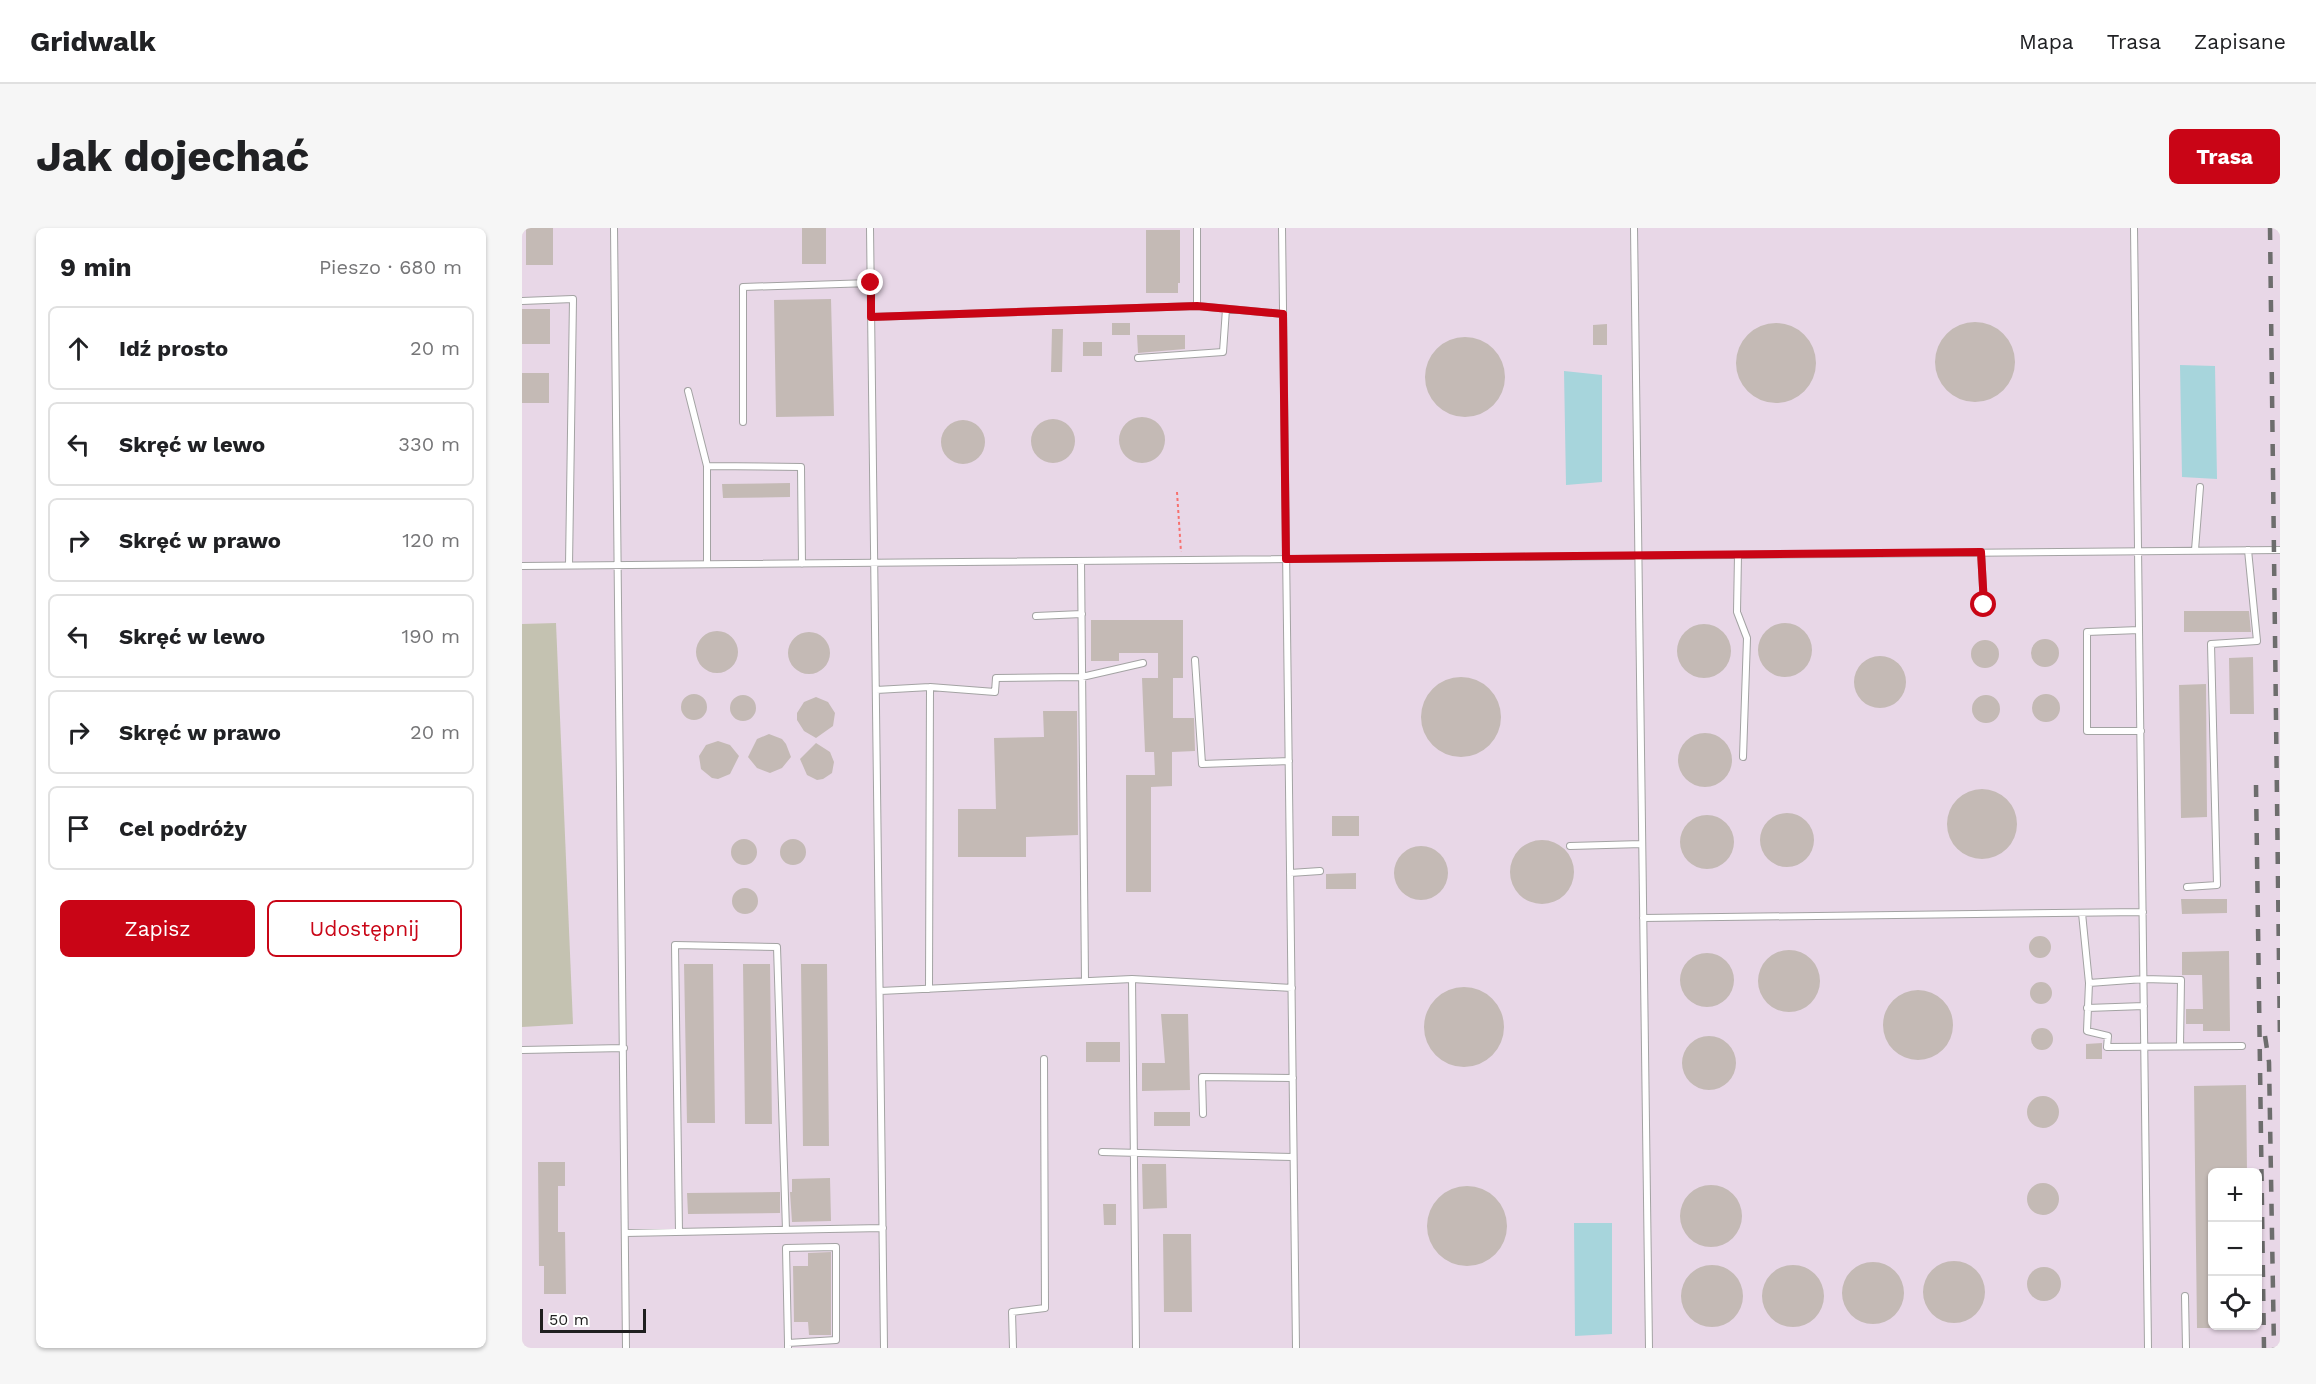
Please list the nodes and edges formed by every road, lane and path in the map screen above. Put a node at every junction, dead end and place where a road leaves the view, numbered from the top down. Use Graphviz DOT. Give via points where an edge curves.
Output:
graph roads {
  1 [pos="614,228"];
  2 [pos="870,228"];
  3 [pos="1197,228"];
  4 [pos="1282,228"];
  5 [pos="1634,228"];
  6 [pos="2134,228"];
  7 [pos="871,283"];
  8 [pos="522,302"];
  9 [pos="1197,306"];
  10 [pos="1226,309"];
  11 [pos="1283,314"];
  12 [pos="871,317"];
  13 [pos="1138,358"];
  14 [pos="688,391"];
  15 [pos="743,422"];
  16 [pos="706,466"];
  17 [pos="2200,487"];
  18 [pos="1177,492"];
  19 [pos="2138,550"];
  20 [pos="2195,550"];
  21 [pos="2248,550"];
  22 [pos="2280,550"];
  23 [pos="1981,552"];
  24 [pos="1738,555"];
  25 [pos="1638,557"];
  26 [pos="1286,559"];
  27 [pos="1182,560"];
  28 [pos="1081,561"];
  29 [pos="620,564"];
  30 [pos="707,564"];
  31 [pos="802,564"];
  32 [pos="874,564"];
  33 [pos="569,565"];
  34 [pos="522,566"];
  35 [pos="1984,605"];
  36 [pos="1082,614"];
  37 [pos="1036,616"];
  38 [pos="2139,630"];
  39 [pos="1195,660"];
  40 [pos="1143,663"];
  41 [pos="1082,677"];
  42 [pos="930,687"];
  43 [pos="876,690"];
  44 [pos="2141,731"];
  45 [pos="1743,757"];
  46 [pos="1289,762"];
  47 [pos="1642,844"];
  48 [pos="1570,846"];
  49 [pos="1320,871"];
  50 [pos="1290,873"];
  51 [pos="2187,887"];
  52 [pos="2143,912"];
  53 [pos="2082,913"];
  54 [pos="1643,918"];
  55 [pos="1132,979"];
  56 [pos="2144,979"];
  57 [pos="1085,981"];
  58 [pos="2088,983"];
  59 [pos="1292,988"];
  60 [pos="929,989"];
  61 [pos="880,991"];
  62 [pos="2144,1006"];
  63 [pos="2088,1008"];
  64 [pos="2145,1046"];
  65 [pos="2180,1046"];
  66 [pos="2242,1046"];
  67 [pos="624,1048"];
  68 [pos="522,1050"];
  69 [pos="1044,1059"];
  70 [pos="1293,1078"];
  71 [pos="1203,1114"];
  72 [pos="1102,1152"];
  73 [pos="1133,1154"];
  74 [pos="1293,1157"];
  75 [pos="883,1228"];
  76 [pos="786,1230"];
  77 [pos="679,1232"];
  78 [pos="625,1233"];
  79 [pos="2185,1296"];
  80 [pos="788,1346"];
  81 [pos="626,1348"];
  82 [pos="884,1348"];
  83 [pos="1013,1348"];
  84 [pos="1136,1348"];
  85 [pos="1296,1348"];
  86 [pos="1648,1348"];
  87 [pos="2148,1348"];
  88 [pos="2186,1348"];
  1 -- 29 [label="lane"];
  2 -- 7 [label="lane"];
  3 -- 9 [label="lane"];
  4 -- 11 [label="lane"];
  5 -- 25 [label="lane"];
  6 -- 19 [label="lane"];
  7 -- 12 [label="lane"];
  7 -- 15 [label="lane" via="743,287"];
  8 -- 33 [label="lane" via="573,298"];
  9 -- 10 [label="lane"];
  9 -- 12 [label="lane"];
  10 -- 11 [label="lane"];
  10 -- 13 [label="lane" via="1223,352"];
  11 -- 26 [label="lane"];
  12 -- 32 [label="lane"];
  14 -- 16 [label="lane"];
  16 -- 30 [label="lane"];
  16 -- 31 [label="lane" via="801,467"];
  17 -- 20 [label="lane"];
  18 -- 27 [label="path"];
  19 -- 20 [label="lane"];
  19 -- 23 [label="lane"];
  19 -- 38 [label="lane"];
  20 -- 21 [label="lane"];
  21 -- 22 [label="lane"];
  21 -- 51 [label="lane" via="2257,641 2211,644 2217,885"];
  23 -- 24 [label="lane"];
  23 -- 35 [label="lane"];
  24 -- 25 [label="lane"];
  24 -- 45 [label="lane" via="1737,612 1747,638"];
  25 -- 26 [label="lane"];
  25 -- 47 [label="lane"];
  26 -- 27 [label="lane"];
  26 -- 46 [label="lane"];
  27 -- 28 [label="lane"];
  28 -- 32 [label="lane"];
  28 -- 36 [label="lane"];
  29 -- 30 [label="lane"];
  29 -- 33 [label="lane"];
  29 -- 67 [label="lane"];
  30 -- 31 [label="lane"];
  31 -- 32 [label="lane"];
  32 -- 43 [label="lane"];
  33 -- 34 [label="lane"];
  36 -- 37 [label="lane"];
  36 -- 41 [label="lane"];
  38 -- 44 [label="lane"];
  38 -- 44 [label="lane" via="2087,632 2087,731"];
  39 -- 46 [label="lane" via="1202,764"];
  40 -- 41 [label="lane"];
  41 -- 42 [label="lane" via="996,678 995,692"];
  41 -- 57 [label="lane"];
  42 -- 43 [label="lane"];
  42 -- 60 [label="lane"];
  43 -- 61 [label="lane"];
  44 -- 52 [label="lane"];
  46 -- 50 [label="lane"];
  47 -- 48 [label="lane"];
  47 -- 54 [label="lane"];
  49 -- 50 [label="lane"];
  50 -- 59 [label="lane"];
  52 -- 53 [label="lane"];
  52 -- 56 [label="lane"];
  53 -- 54 [label="lane"];
  53 -- 58 [label="lane"];
  54 -- 86 [label="lane"];
  55 -- 57 [label="lane"];
  55 -- 59 [label="lane"];
  55 -- 73 [label="lane"];
  56 -- 58 [label="lane"];
  56 -- 62 [label="lane"];
  56 -- 65 [label="lane" via="2181,980"];
  57 -- 60 [label="lane"];
  58 -- 63 [label="lane"];
  59 -- 70 [label="lane"];
  60 -- 61 [label="lane"];
  61 -- 75 [label="lane"];
  62 -- 63 [label="lane"];
  62 -- 64 [label="lane"];
  63 -- 64 [label="lane" via="2087,1031 2108,1036 2107,1047"];
  64 -- 65 [label="lane"];
  64 -- 87 [label="lane"];
  65 -- 66 [label="lane"];
  67 -- 68 [label="lane"];
  67 -- 78 [label="lane"];
  69 -- 83 [label="lane" via="1045,1308 1012,1312"];
  70 -- 71 [label="lane" via="1202,1077"];
  70 -- 74 [label="lane"];
  72 -- 73 [label="lane"];
  73 -- 74 [label="lane"];
  73 -- 84 [label="lane"];
  74 -- 85 [label="lane"];
  75 -- 76 [label="lane"];
  75 -- 82 [label="lane"];
  76 -- 77 [label="lane"];
  76 -- 77 [label="lane" via="777,947 675,945"];
  77 -- 78 [label="lane"];
  78 -- 81 [label="lane"];
  79 -- 88 [label="lane"];
  80 -- 80 [label="lane" via="786,1248 836,1247 836,1340"];
}
